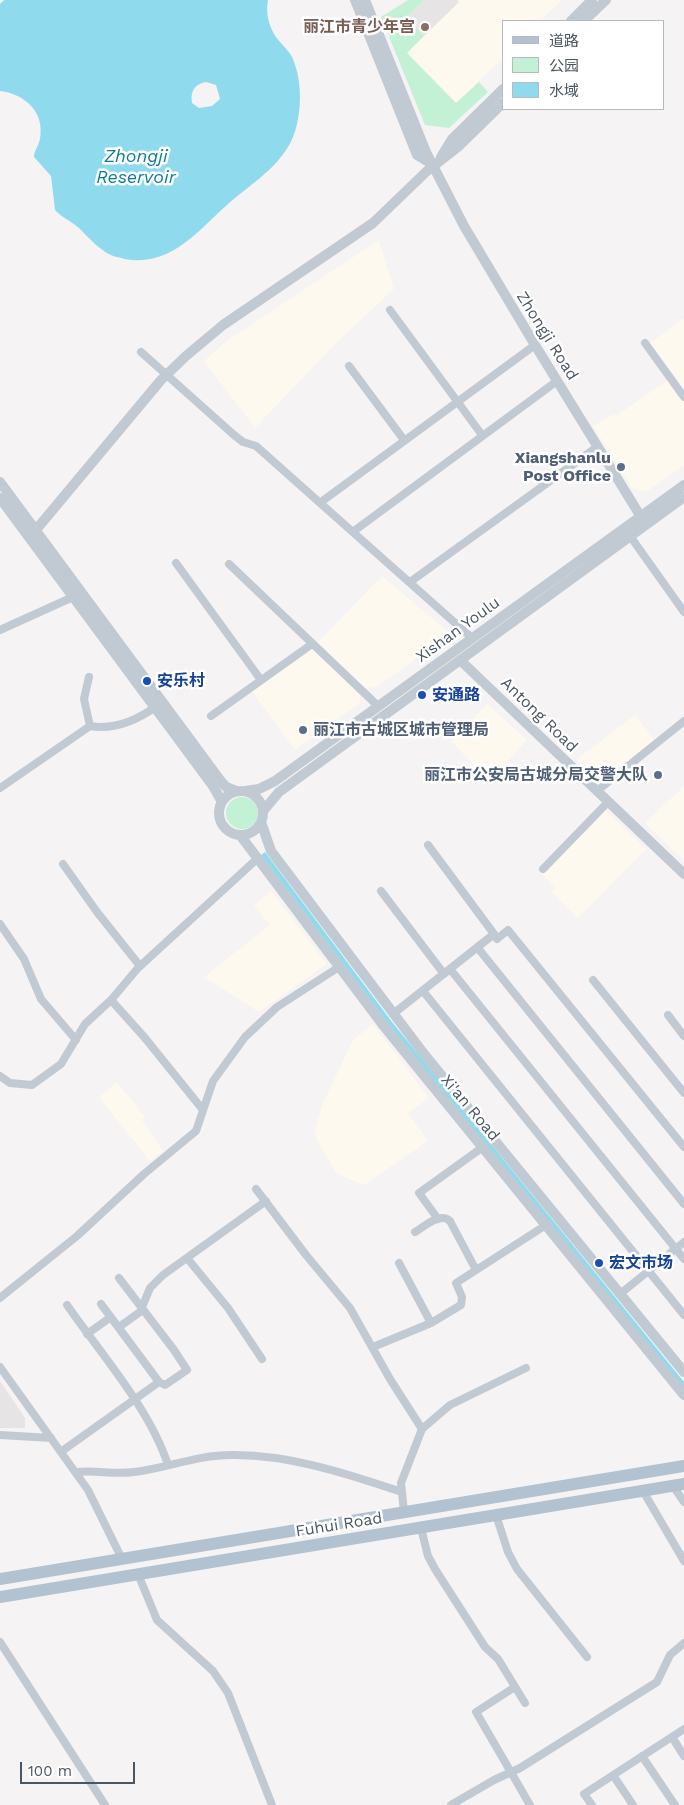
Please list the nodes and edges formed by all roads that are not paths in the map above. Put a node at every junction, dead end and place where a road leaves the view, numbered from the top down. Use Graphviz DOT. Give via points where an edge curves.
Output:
graph roads {
  1 [pos="355,0"];
  2 [pos="365,0"];
  3 [pos="592,0"];
  4 [pos="606,0"];
  5 [pos="572,20"];
  6 [pos="585,20"];
  7 [pos="502,90"];
  8 [pos="502,104"];
  9 [pos="435,166"];
  10 [pos="390,310"];
  11 [pos="645,343"];
  12 [pos="535,345"];
  13 [pos="141,352"];
  14 [pos="349,366"];
  15 [pos="166,375"];
  16 [pos="557,381"];
  17 [pos="684,397"];
  18 [pos="457,401"];
  19 [pos="482,435"];
  20 [pos="404,440"];
  21 [pos="597,447"];
  22 [pos="0,482"];
  23 [pos="684,485"];
  24 [pos="684,497"];
  25 [pos="0,498"];
  26 [pos="321,502"];
  27 [pos="641,517"];
  28 [pos="35,531"];
  29 [pos="354,531"];
  30 [pos="630,536"];
  31 [pos="176,563"];
  32 [pos="230,564"];
  33 [pos="410,582"];
  34 [pos="72,597"];
  35 [pos="684,612"];
  36 [pos="0,630"];
  37 [pos="472,638"];
  38 [pos="312,644"];
  39 [pos="460,660"];
  40 [pos="89,677"];
  41 [pos="261,680"];
  42 [pos="158,704"];
  43 [pos="378,706"];
  44 [pos="211,716"];
  45 [pos="681,723"];
  46 [pos="90,726"];
  47 [pos="684,732"];
  48 [pos="0,788"];
  49 [pos="241,791"];
  50 [pos="597,791"];
  51 [pos="222,802"];
  52 [pos="608,802"];
  53 [pos="263,811"];
  54 [pos="261,822"];
  55 [pos="240,835"];
  56 [pos="428,845"];
  57 [pos="258,858"];
  58 [pos="63,864"];
  59 [pos="543,869"];
  60 [pos="684,874"];
  61 [pos="381,890"];
  62 [pos="0,924"];
  63 [pos="494,934"];
  64 [pos="477,947"];
  65 [pos="140,966"];
  66 [pos="339,967"];
  67 [pos="447,971"];
  68 [pos="593,980"];
  69 [pos="423,991"];
  70 [pos="111,1000"];
  71 [pos="393,1014"];
  72 [pos="668,1015"];
  73 [pos="684,1036"];
  74 [pos="76,1040"];
  75 [pos="0,1076"];
  76 [pos="684,1093"];
  77 [pos="203,1110"];
  78 [pos="483,1147"];
  79 [pos="684,1147"];
  80 [pos="256,1189"];
  81 [pos="266,1201"];
  82 [pos="684,1204"];
  83 [pos="438,1219"];
  84 [pos="546,1225"];
  85 [pos="414,1232"];
  86 [pos="684,1242"];
  87 [pos="676,1249"];
  88 [pos="188,1258"];
  89 [pos="684,1259"];
  90 [pos="399,1263"];
  91 [pos="476,1270"];
  92 [pos="648,1271"];
  93 [pos="119,1278"];
  94 [pos="620,1294"];
  95 [pos="0,1298"];
  96 [pos="101,1304"];
  97 [pos="67,1306"];
  98 [pos="142,1308"];
  99 [pos="684,1315"];
  100 [pos="111,1317"];
  101 [pos="431,1323"];
  102 [pos="119,1327"];
  103 [pos="87,1334"];
  104 [pos="373,1347"];
  105 [pos="262,1359"];
  106 [pos="0,1367"];
  107 [pos="526,1368"];
  108 [pos="684,1372"];
  109 [pos="158,1382"];
  110 [pos="684,1395"];
  111 [pos="135,1400"];
  112 [pos="422,1429"];
  113 [pos="0,1435"];
  114 [pos="51,1438"];
  115 [pos="62,1451"];
  116 [pos="168,1464"];
  117 [pos="684,1466"];
  118 [pos="77,1472"];
  119 [pos="679,1485"];
  120 [pos="643,1491"];
  121 [pos="402,1492"];
  122 [pos="684,1502"];
  123 [pos="404,1512"];
  124 [pos="496,1515"];
  125 [pos="421,1528"];
  126 [pos="122,1559"];
  127 [pos="684,1561"];
  128 [pos="138,1574"];
  129 [pos="0,1579"];
  130 [pos="0,1597"];
  131 [pos="0,1642"];
  132 [pos="684,1643"];
  133 [pos="587,1657"];
  134 [pos="515,1687"];
  135 [pos="525,1703"];
  136 [pos="684,1729"];
  137 [pos="672,1737"];
  138 [pos="642,1756"];
  139 [pos="684,1756"];
  140 [pos="512,1772"];
  141 [pos="613,1775"];
  142 [pos="105,1805"];
  143 [pos="272,1805"];
  144 [pos="451,1805"];
  145 [pos="530,1805"];
  146 [pos="592,1805"];
  147 [pos="633,1805"];
  148 [pos="675,1805"];
  1 -- 9 [label="street, Zhongji Road" via="417,155"];
  2 -- 9 [label="street, Zhongji Road"];
  3 -- 5 [label="street"];
  4 -- 6 [label="street"];
  7 -- 9 [label="street" via="452,139"];
  8 -- 9 [label="street"];
  9 -- 12 [label="street, Zhongji Road" via="476,248"];
  9 -- 15 [label="street" via="372,223 223,325"];
  10 -- 18 [label="street"];
  11 -- 17 [label="street"];
  12 -- 16 [label="street, Zhongji Road"];
  12 -- 18 [label="street"];
  13 -- 15 [label="street"];
  14 -- 20 [label="street"];
  15 -- 26 [label="street" via="234,436 256,446"];
  15 -- 28 [label="street"];
  16 -- 19 [label="street"];
  16 -- 21 [label="street, Zhongji Road"];
  18 -- 19 [label="street"];
  18 -- 20 [label="street"];
  19 -- 29 [label="street"];
  20 -- 26 [label="street"];
  21 -- 27 [label="street, Zhongji Road"];
  21 -- 33 [label="street"];
  22 -- 28 [label="street"];
  23 -- 27 [label="street, Xishan Youlu"];
  24 -- 30 [label="street, Xishan Youlu"];
  25 -- 34 [label="street"];
  26 -- 29 [label="street"];
  27 -- 37 [label="street, Xishan Youlu"];
  28 -- 42 [label="street"];
  29 -- 33 [label="street"];
  30 -- 35 [label="street"];
  30 -- 39 [label="street, Xishan Youlu"];
  31 -- 41 [label="street"];
  32 -- 38 [label="street"];
  33 -- 37 [label="street"];
  34 -- 36 [label="street"];
  34 -- 42 [label="street"];
  37 -- 43 [label="street, Xishan Youlu"];
  38 -- 41 [label="street"];
  38 -- 43 [label="street"];
  39 -- 50 [label="street, Antong Road"];
  39 -- 53 [label="street, Xishan Youlu" via="279,792"];
  40 -- 46 [label="street" via="84,699"];
  41 -- 44 [label="street"];
  42 -- 46 [label="street" via="110,728"];
  42 -- 49 [label="street" via="222,784"];
  42 -- 51 [label="street"];
  43 -- 49 [label="street, Xishan Youlu" via="275,781 259,789"];
  45 -- 47 [label="street"];
  45 -- 50 [label="street"];
  46 -- 48 [label="street"];
  49 -- 51 [label="street" via="228,795"];
  49 -- 53 [label="street" via="257,798"];
  50 -- 52 [label="street, Antong Road"];
  51 -- 55 [label="street" via="219,816 222,825"];
  52 -- 59 [label="street"];
  52 -- 60 [label="street, Antong Road"];
  53 -- 54 [label="street"];
  54 -- 55 [label="street" via="255,830"];
  54 -- 71 [label="street, Xi'an Road" via="271,851"];
  55 -- 57 [label="street, Xi'an Road"];
  56 -- 63 [label="street"];
  57 -- 65 [label="street"];
  57 -- 66 [label="street, Xi'an Road"];
  58 -- 65 [label="street"];
  61 -- 67 [label="street"];
  62 -- 74 [label="street" via="24,959 41,999"];
  63 -- 64 [label="street"];
  63 -- 79 [label="street" via="497,939 508,930"];
  64 -- 67 [label="street"];
  64 -- 82 [label="street"];
  65 -- 70 [label="street"];
  66 -- 77 [label="street" via="277,1006 249,1032 219,1072"];
  66 -- 78 [label="street, Xi'an Road"];
  67 -- 69 [label="street"];
  67 -- 87 [label="street"];
  68 -- 76 [label="street"];
  69 -- 71 [label="street"];
  69 -- 92 [label="street"];
  70 -- 74 [label="street" via="85,1024"];
  70 -- 77 [label="street"];
  71 -- 94 [label="street, Xi'an Road"];
  72 -- 73 [label="street"];
  74 -- 75 [label="street" via="63,1062 38,1082 19,1086"];
  77 -- 95 [label="street" via="196,1131 77,1236"];
  78 -- 83 [label="street" via="419,1192"];
  78 -- 84 [label="street, Xi'an Road"];
  80 -- 81 [label="street"];
  81 -- 88 [label="street"];
  81 -- 104 [label="street" via="350,1308"];
  83 -- 85 [label="street"];
  83 -- 91 [label="street" via="444,1217 449,1220"];
  84 -- 91 [label="street"];
  84 -- 110 [label="street, Xi'an Road"];
  86 -- 87 [label="street"];
  87 -- 89 [label="street"];
  87 -- 92 [label="street"];
  88 -- 98 [label="street" via="150,1288"];
  88 -- 105 [label="street" via="228,1308"];
  90 -- 101 [label="street"];
  91 -- 101 [label="street" via="456,1283 462,1297 461,1305"];
  92 -- 94 [label="street"];
  92 -- 99 [label="street"];
  93 -- 98 [label="street"];
  94 -- 108 [label="street, Xi'an Road"];
  96 -- 100 [label="street"];
  97 -- 103 [label="street"];
  98 -- 102 [label="street"];
  98 -- 109 [label="street" via="187,1370 166,1385"];
  100 -- 102 [label="street"];
  100 -- 103 [label="street"];
  101 -- 104 [label="street"];
  102 -- 109 [label="street"];
  103 -- 111 [label="street"];
  104 -- 112 [label="street"];
  106 -- 114 [label="street"];
  107 -- 112 [label="street" via="450,1405"];
  109 -- 111 [label="street"];
  111 -- 115 [label="street"];
  111 -- 116 [label="street"];
  112 -- 121 [label="street" via="401,1483"];
  113 -- 114 [label="street"];
  114 -- 115 [label="street"];
  115 -- 118 [label="street"];
  116 -- 118 [label="street" via="127,1473"];
  116 -- 121 [label="street" via="206,1456 259,1456 350,1474"];
  117 -- 123 [label="main road, Fuhui Road"];
  118 -- 126 [label="street"];
  119 -- 120 [label="main road, Fuhui Road"];
  119 -- 122 [label="street"];
  120 -- 124 [label="main road, Fuhui Road"];
  120 -- 127 [label="street"];
  121 -- 123 [label="street"];
  123 -- 126 [label="main road, Fuhui Road"];
  124 -- 125 [label="main road, Fuhui Road"];
  124 -- 133 [label="street" via="517,1568"];
  125 -- 128 [label="main road, Fuhui Road"];
  125 -- 134 [label="street" via="428,1556 435,1568 485,1648 498,1659"];
  126 -- 129 [label="main road, Fuhui Road"];
  128 -- 130 [label="main road, Fuhui Road"];
  128 -- 143 [label="street" via="157,1620 213,1671 228,1693"];
  131 -- 142 [label="street"];
  132 -- 140 [label="street" via="670,1655 657,1682"];
  134 -- 135 [label="street"];
  134 -- 140 [label="street" via="476,1712"];
  136 -- 137 [label="street"];
  137 -- 138 [label="street"];
  137 -- 139 [label="street"];
  138 -- 141 [label="street"];
  138 -- 148 [label="street"];
  140 -- 144 [label="street"];
  140 -- 145 [label="street"];
  141 -- 146 [label="street" via="584,1794"];
  141 -- 147 [label="street"];
}
